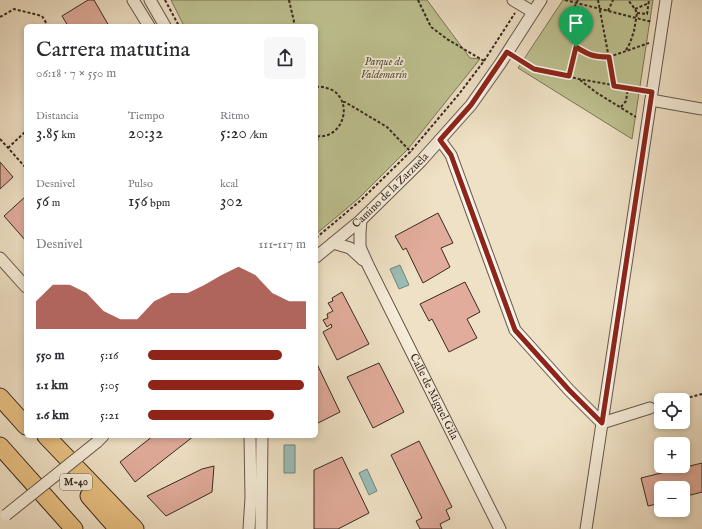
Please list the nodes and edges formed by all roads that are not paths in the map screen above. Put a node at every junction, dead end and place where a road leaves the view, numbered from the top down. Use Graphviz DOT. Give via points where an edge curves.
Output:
graph roads {
  1 [pos="133,0"];
  2 [pos="150,0"];
  3 [pos="541,0"];
  4 [pos="666,0"];
  5 [pos="517,2"];
  6 [pos="533,12"];
  7 [pos="148,24"];
  8 [pos="164,24"];
  9 [pos="652,96"];
  10 [pos="702,109"];
  11 [pos="440,140"];
  12 [pos="361,220"];
  13 [pos="333,244"];
  14 [pos="318,255"];
  15 [pos="0,258"];
  16 [pos="368,265"];
  17 [pos="24,285"];
  18 [pos="0,388"];
  19 [pos="0,397"];
  20 [pos="650,408"];
  21 [pos="24,413"];
  22 [pos="602,423"];
  23 [pos="24,424"];
  24 [pos="37,438"];
  25 [pos="48,438"];
  26 [pos="250,438"];
  27 [pos="262,438"];
  28 [pos="100,439"];
  29 [pos="0,446"];
  30 [pos="3,517"];
  31 [pos="74,529"];
  32 [pos="118,529"];
  33 [pos="135,529"];
  34 [pos="248,529"];
  35 [pos="261,529"];
  36 [pos="500,529"];
  37 [pos="586,529"];
  1 -- 7 [label="street"];
  2 -- 8 [label="street"];
  3 -- 6 [label="street, Camino de la Zarzuela"];
  4 -- 9 [label="street"];
  5 -- 6 [label="street"];
  6 -- 11 [label="street, Camino de la Zarzuela" via="471,105"];
  9 -- 10 [label="street"];
  9 -- 22 [label="street"];
  11 -- 12 [label="street, Camino de la Zarzuela"];
  11 -- 22 [label="street" via="451,155 515,330"];
  12 -- 13 [label="street, Camino de la Zarzuela"];
  12 -- 16 [label="street, Calle de Miguel Gila" via="360,247"];
  13 -- 14 [label="street, Camino de la Zarzuela"];
  13 -- 16 [label="street, Calle de Miguel Gila" via="350,248"];
  15 -- 17 [label="street"];
  16 -- 36 [label="street, Calle de Miguel Gila"];
  18 -- 21 [label="highway"];
  19 -- 23 [label="highway"];
  20 -- 22 [label="street"];
  22 -- 37 [label="street"];
  24 -- 32 [label="highway, M-40"];
  25 -- 33 [label="highway"];
  26 -- 34 [label="street"];
  27 -- 35 [label="street"];
  28 -- 30 [label="street, bridge"];
  29 -- 31 [label="highway, M-40"];
}
